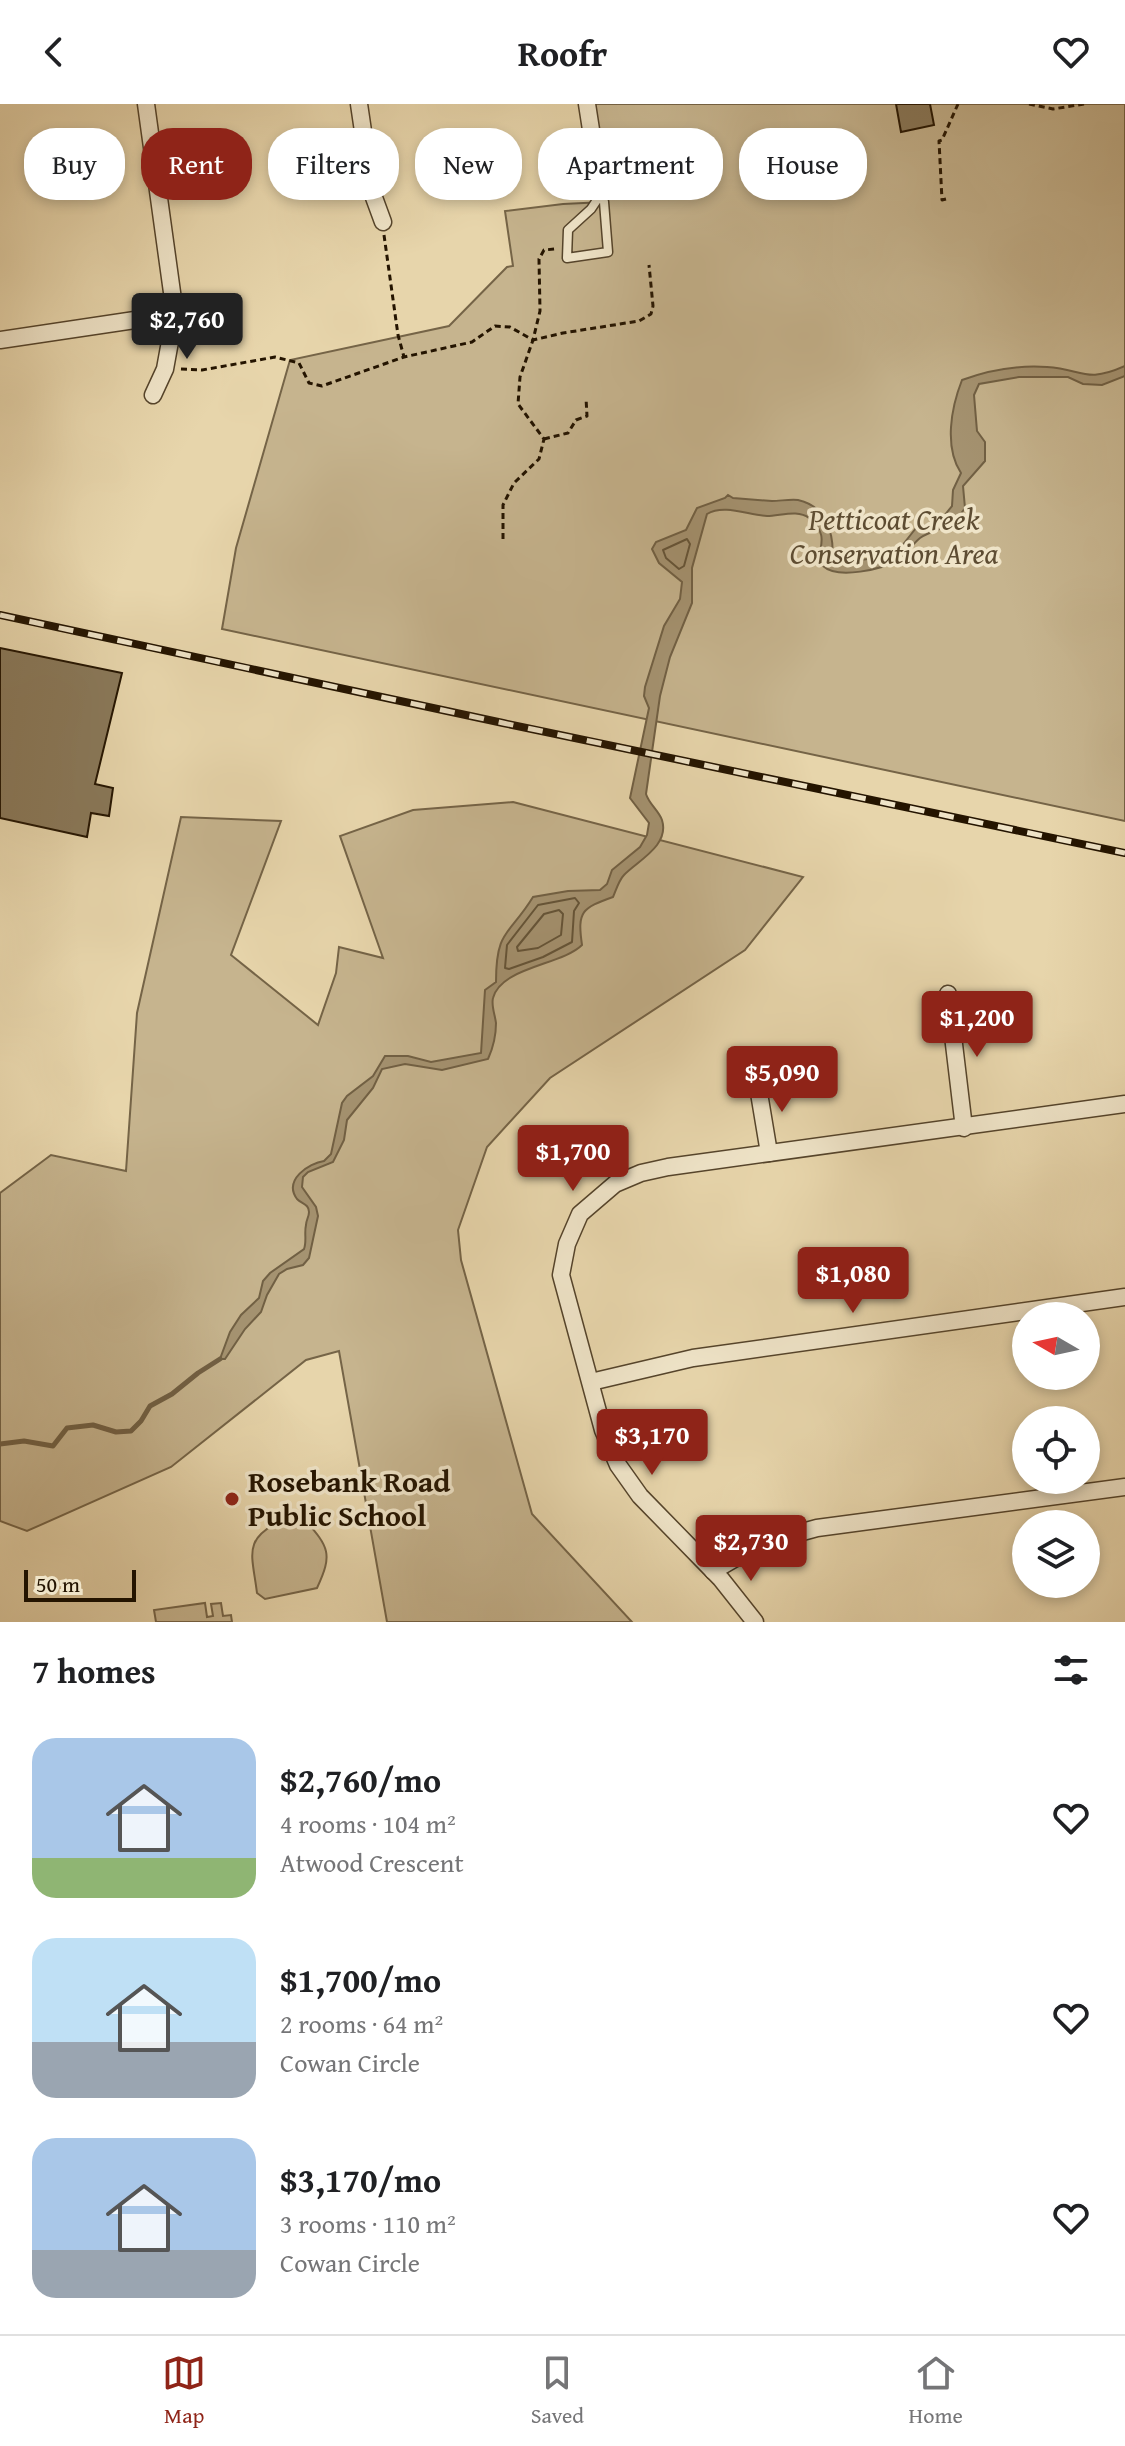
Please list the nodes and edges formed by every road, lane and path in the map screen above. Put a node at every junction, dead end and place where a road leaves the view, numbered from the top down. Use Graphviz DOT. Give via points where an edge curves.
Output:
graph roads {
  1 [pos="146,104"];
  2 [pos="359,104"];
  3 [pos="587,104"];
  4 [pos="958,104"];
  5 [pos="1029,104"];
  6 [pos="1084,104"];
  7 [pos="591,128"];
  8 [pos="601,194"];
  9 [pos="946,199"];
  10 [pos="383,222"];
  11 [pos="555,241"];
  12 [pos="649,265"];
  13 [pos="175,314"];
  14 [pos="0,340"];
  15 [pos="533,340"];
  16 [pos="404,357"];
  17 [pos="165,369"];
  18 [pos="153,395"];
  19 [pos="586,398"];
  20 [pos="544,439"];
  21 [pos="503,539"];
  22 [pos="948,994"];
  23 [pos="757,1081"];
  24 [pos="1125,1104"];
  25 [pos="964,1128"];
  26 [pos="769,1153"];
  27 [pos="1125,1297"];
  28 [pos="591,1382"];
  29 [pos="1125,1487"];
  30 [pos="713,1571"];
  31 [pos="755,1622"];
  1 -- 13 [label="street"];
  2 -- 10 [label="street" via="372,192"];
  3 -- 7 [label="street"];
  4 -- 9 [label="path" via="939,141 942,200"];
  5 -- 6 [label="path" via="1053,109"];
  8 -- 8 [label="lane" via="568,230 567,258 608,252"];
  10 -- 16 [label="path"];
  11 -- 15 [label="path" via="555,250 544,250 539,259 540,311"];
  12 -- 15 [label="path" via="651,314 639,321"];
  13 -- 14 [label="street"];
  13 -- 17 [label="street"];
  15 -- 16 [label="path" via="510,327 495,326 472,342"];
  15 -- 20 [label="path" via="520,377 518,404"];
  16 -- 17 [label="path" via="322,386 309,383 299,363 275,357 202,370"];
  17 -- 18 [label="street"];
  19 -- 20 [label="path" via="587,416 576,420 568,433"];
  20 -- 21 [label="path" via="539,459 514,483 503,505"];
  22 -- 25 [label="street"];
  23 -- 26 [label="street"];
  24 -- 25 [label="street"];
  25 -- 26 [label="street"];
  26 -- 28 [label="street" via="641,1173 615,1184 580,1214 561,1275"];
  27 -- 28 [label="street" via="693,1358"];
  28 -- 30 [label="street" via="618,1465 640,1496"];
  29 -- 30 [label="street" via="817,1528 762,1543"];
  30 -- 31 [label="street"];
}
